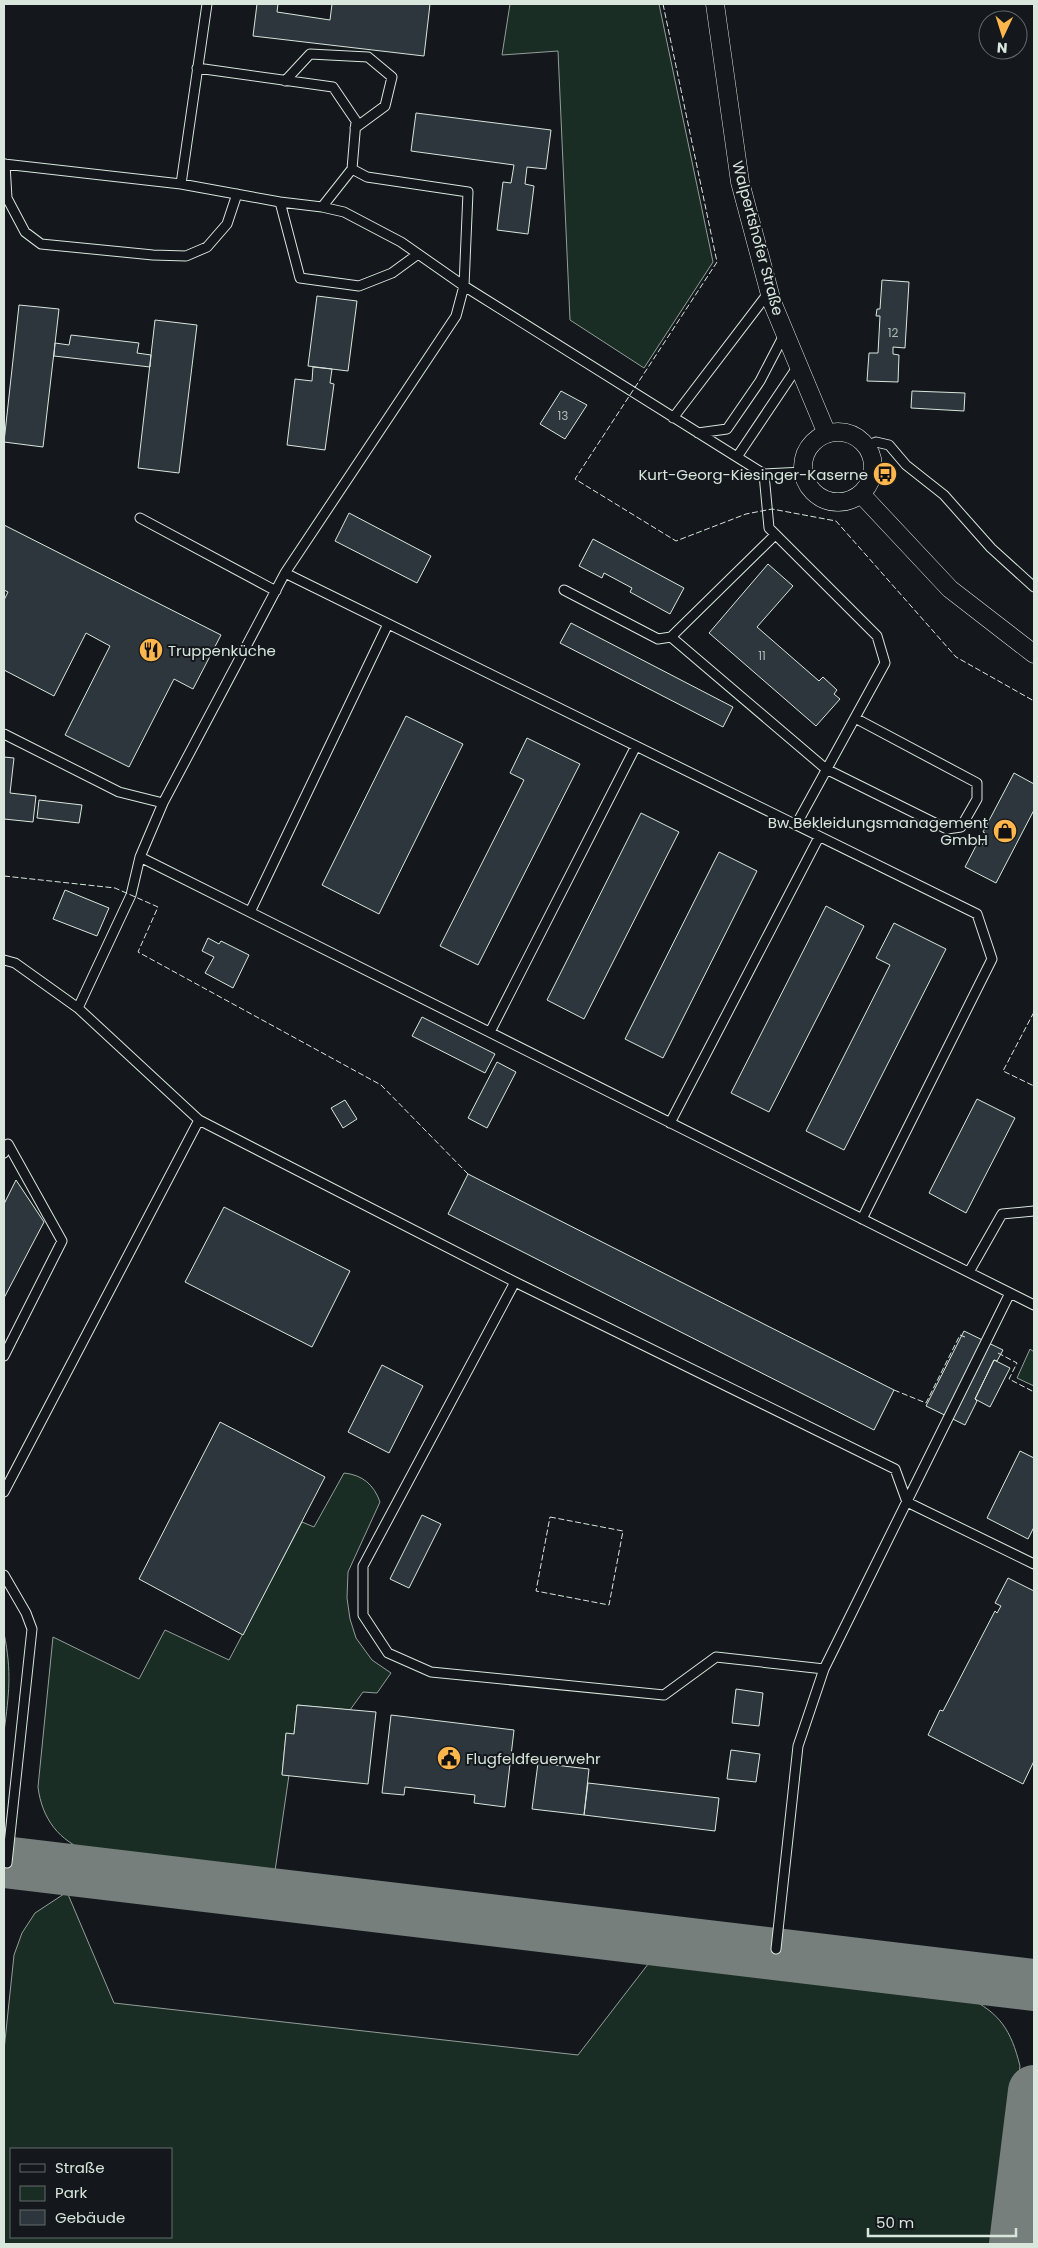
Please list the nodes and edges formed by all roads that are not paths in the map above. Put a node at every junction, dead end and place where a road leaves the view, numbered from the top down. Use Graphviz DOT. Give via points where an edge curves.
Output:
graph roads {
  1 [pos="207,4"];
  2 [pos="714,4"];
  3 [pos="196,68"];
  4 [pos="285,81"];
  5 [pos="355,128"];
  6 [pos="5,164"];
  7 [pos="352,169"];
  8 [pos="181,184"];
  9 [pos="236,194"];
  10 [pos="280,202"];
  11 [pos="322,206"];
  12 [pos="418,254"];
  13 [pos="464,286"];
  14 [pos="769,292"];
  15 [pos="785,333"];
  16 [pos="799,366"];
  17 [pos="674,418"];
  18 [pos="698,433"];
  19 [pos="827,434"];
  20 [pos="866,446"];
  21 [pos="737,457"];
  22 [pos="803,472"];
  23 [pos="764,474"];
  24 [pos="861,494"];
  25 [pos="140,518"];
  26 [pos="775,535"];
  27 [pos="285,573"];
  28 [pos="1034,587"];
  29 [pos="276,590"];
  30 [pos="564,590"];
  31 [pos="388,624"];
  32 [pos="672,637"];
  33 [pos="1034,654"];
  34 [pos="855,718"];
  35 [pos="4,734"];
  36 [pos="636,746"];
  37 [pos="826,769"];
  38 [pos="163,803"];
  39 [pos="796,825"];
  40 [pos="819,836"];
  41 [pos="140,856"];
  42 [pos="250,912"];
  43 [pos="4,960"];
  44 [pos="78,1008"];
  45 [pos="490,1032"];
  46 [pos="199,1120"];
  47 [pos="670,1123"];
  48 [pos="4,1153"];
  49 [pos="1034,1211"];
  50 [pos="862,1219"];
  51 [pos="969,1272"];
  52 [pos="515,1282"];
  53 [pos="1010,1293"];
  54 [pos="1034,1305"];
  55 [pos="4,1356"];
  56 [pos="4,1492"];
  57 [pos="908,1502"];
  58 [pos="1034,1564"];
  59 [pos="4,1575"];
  60 [pos="824,1669"];
  61 [pos="7,1863"];
  62 [pos="776,1949"];
  1 -- 3 [label="lane"];
  2 -- 14 [label="street, Walpertshofer Straße" via="740,182"];
  3 -- 4 [label="lane"];
  3 -- 8 [label="lane"];
  4 -- 5 [label="lane" via="333,87 356,121"];
  4 -- 5 [label="lane" via="310,54 368,57 392,78 385,106"];
  5 -- 7 [label="lane"];
  6 -- 8 [label="lane"];
  6 -- 9 [label="lane" via="7,198 25,232 41,244 186,256 207,247 227,224"];
  7 -- 11 [label="lane"];
  7 -- 13 [label="lane" via="367,177 468,192"];
  8 -- 9 [label="lane"];
  9 -- 10 [label="lane"];
  10 -- 11 [label="lane"];
  10 -- 12 [label="lane" via="300,278 359,286 392,273"];
  11 -- 12 [label="lane" via="344,212"];
  12 -- 13 [label="lane"];
  13 -- 17 [label="lane"];
  13 -- 27 [label="lane" via="456,316"];
  14 -- 15 [label="street, Walpertshofer Straße"];
  14 -- 17 [label="lane"];
  15 -- 16 [label="street, Walpertshofer Straße"];
  15 -- 18 [label="lane" via="760,381 727,429"];
  16 -- 19 [label="street, Walpertshofer Straße"];
  16 -- 21 [label="lane"];
  17 -- 18 [label="lane"];
  18 -- 21 [label="lane"];
  19 -- 20 [label="street" via="849,433"];
  19 -- 22 [label="street" via="808,448"];
  20 -- 24 [label="street" via="874,466 868,486"];
  20 -- 28 [label="lane" via="876,442 888,445 906,465 944,495 991,548"];
  21 -- 23 [label="lane"];
  22 -- 23 [label="lane"];
  22 -- 24 [label="street" via="812,491 830,502 841,502"];
  23 -- 26 [label="lane" via="769,528"];
  24 -- 33 [label="street" via="950,589"];
  25 -- 29 [label="lane"];
  26 -- 32 [label="lane"];
  26 -- 34 [label="lane" via="877,636 885,663"];
  27 -- 29 [label="lane"];
  27 -- 31 [label="lane"];
  29 -- 38 [label="lane"];
  30 -- 32 [label="lane" via="658,639"];
  31 -- 36 [label="lane"];
  31 -- 42 [label="lane"];
  32 -- 37 [label="lane"];
  34 -- 37 [label="lane"];
  34 -- 37 [label="lane" via="977,783 976,799 961,827 947,829"];
  35 -- 38 [label="lane" via="119,792"];
  36 -- 39 [label="lane"];
  36 -- 45 [label="lane"];
  37 -- 39 [label="lane"];
  38 -- 41 [label="lane"];
  39 -- 40 [label="lane"];
  40 -- 47 [label="lane"];
  40 -- 50 [label="lane" via="977,914 992,959"];
  41 -- 42 [label="lane"];
  41 -- 44 [label="lane" via="131,895"];
  42 -- 45 [label="lane"];
  43 -- 44 [label="lane" via="16,964"];
  44 -- 46 [label="lane"];
  45 -- 47 [label="lane"];
  46 -- 52 [label="lane"];
  46 -- 56 [label="lane"];
  47 -- 50 [label="lane"];
  48 -- 55 [label="lane" via="8,1144 62,1241"];
  49 -- 51 [label="lane" via="1002,1214"];
  50 -- 51 [label="lane"];
  51 -- 53 [label="lane"];
  52 -- 57 [label="lane" via="895,1469"];
  52 -- 60 [label="lane" via="363,1566 362,1615 388,1653 431,1672 664,1696 716,1657"];
  53 -- 54 [label="lane"];
  53 -- 57 [label="lane"];
  57 -- 58 [label="lane"];
  57 -- 60 [label="lane"];
  59 -- 61 [label="lane" via="32,1629"];
  60 -- 62 [label="lane" via="798,1746"];
}
